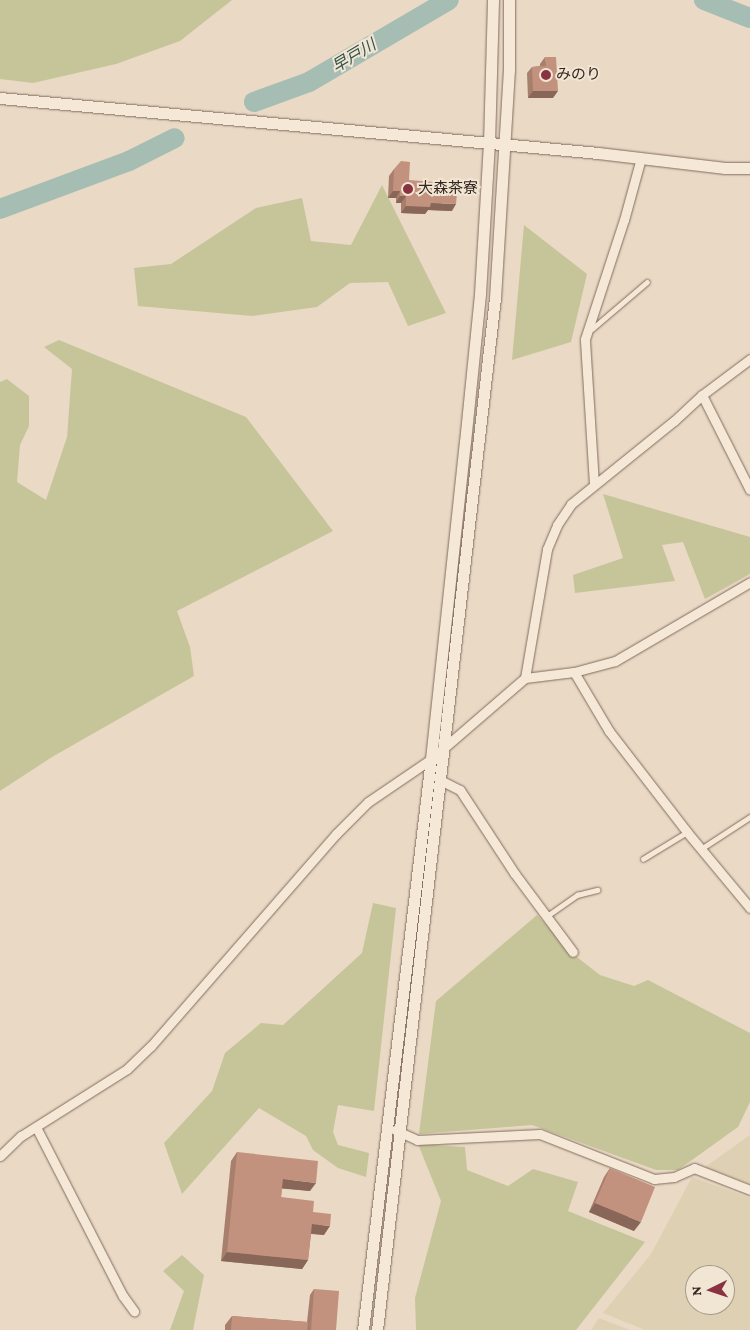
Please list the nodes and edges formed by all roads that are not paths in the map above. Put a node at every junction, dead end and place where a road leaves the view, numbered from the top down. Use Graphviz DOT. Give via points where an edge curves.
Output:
graph roads {
  1 [pos="493,0"];
  2 [pos="509,0"];
  3 [pos="0,98"];
  4 [pos="489,144"];
  5 [pos="505,146"];
  6 [pos="641,158"];
  7 [pos="750,168"];
  8 [pos="647,282"];
  9 [pos="587,329"];
  10 [pos="750,359"];
  11 [pos="702,395"];
  12 [pos="747,476"];
  13 [pos="594,484"];
  14 [pos="750,490"];
  15 [pos="750,582"];
  16 [pos="574,672"];
  17 [pos="525,678"];
  18 [pos="446,746"];
  19 [pos="430,759"];
  20 [pos="442,781"];
  21 [pos="750,817"];
  22 [pos="687,832"];
  23 [pos="701,849"];
  24 [pos="643,859"];
  25 [pos="597,890"];
  26 [pos="750,908"];
  27 [pos="547,916"];
  28 [pos="573,952"];
  29 [pos="387,1126"];
  30 [pos="36,1127"];
  31 [pos="401,1134"];
  32 [pos="0,1154"];
  33 [pos="750,1190"];
  34 [pos="134,1310"];
  35 [pos="363,1330"];
  36 [pos="377,1330"];
  1 -- 4 [label="street"];
  2 -- 5 [label="street"];
  3 -- 4 [label="street"];
  4 -- 5 [label="street"];
  4 -- 19 [label="street" via="479,304"];
  5 -- 6 [label="street"];
  5 -- 18 [label="street" via="495,298"];
  6 -- 7 [label="street"];
  6 -- 9 [label="street"];
  8 -- 9 [label="lane" via="592,329"];
  9 -- 13 [label="street"];
  10 -- 11 [label="street"];
  11 -- 12 [label="street"];
  11 -- 13 [label="street"];
  12 -- 14 [label="street"];
  13 -- 17 [label="street" via="571,504 547,549"];
  15 -- 16 [label="street" via="615,661"];
  16 -- 17 [label="street"];
  16 -- 22 [label="street" via="609,731"];
  17 -- 18 [label="street"];
  18 -- 19 [label="street"];
  18 -- 20 [label="street"];
  19 -- 29 [label="street"];
  19 -- 30 [label="street" via="368,802 336,834 151,1046 126,1070"];
  20 -- 27 [label="street" via="460,790"];
  20 -- 31 [label="street"];
  21 -- 23 [label="lane"];
  22 -- 23 [label="street"];
  22 -- 24 [label="lane"];
  23 -- 26 [label="street"];
  25 -- 27 [label="lane" via="577,895"];
  27 -- 28 [label="street"];
  29 -- 31 [label="street"];
  29 -- 35 [label="street"];
  30 -- 32 [label="street"];
  30 -- 34 [label="street" via="123,1296"];
  31 -- 33 [label="street" via="417,1140 540,1134 654,1179 674,1177 694,1168"];
  31 -- 36 [label="street"];
}
